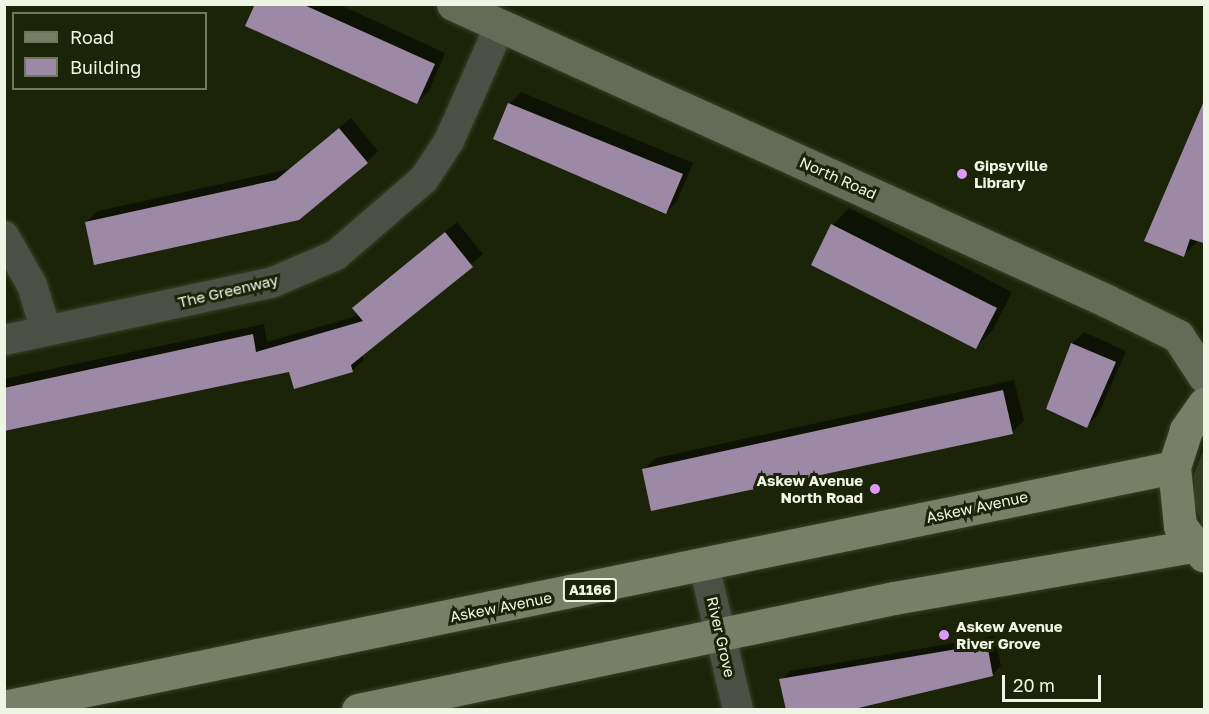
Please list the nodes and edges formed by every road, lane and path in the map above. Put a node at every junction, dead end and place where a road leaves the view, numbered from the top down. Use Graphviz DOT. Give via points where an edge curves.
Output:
graph roads {
  1 [pos="453,4"];
  2 [pos="500,26"];
  3 [pos="4,236"];
  4 [pos="46,331"];
  5 [pos="4,340"];
  6 [pos="1204,376"];
  7 [pos="1204,404"];
  8 [pos="1174,467"];
  9 [pos="1198,551"];
  10 [pos="704,565"];
  11 [pos="721,634"];
  12 [pos="4,707"];
  13 [pos="358,710"];
  14 [pos="738,710"];
  1 -- 2 [label="street, North Road"];
  2 -- 4 [label="street, The Greenway" via="449,141 424,179 336,255 271,283"];
  2 -- 6 [label="street, North Road" via="1178,336"];
  3 -- 4 [label="street" via="32,285"];
  4 -- 5 [label="street, The Greenway"];
  7 -- 8 [label="main road" via="1186,430"];
  8 -- 9 [label="main road" via="1180,526"];
  8 -- 10 [label="main road, Askew Avenue / A1166"];
  9 -- 11 [label="main road"];
  10 -- 11 [label="street, River Grove"];
  10 -- 12 [label="main road, Askew Avenue / A1166"];
  11 -- 13 [label="main road"];
  11 -- 14 [label="street, River Grove"];
}
